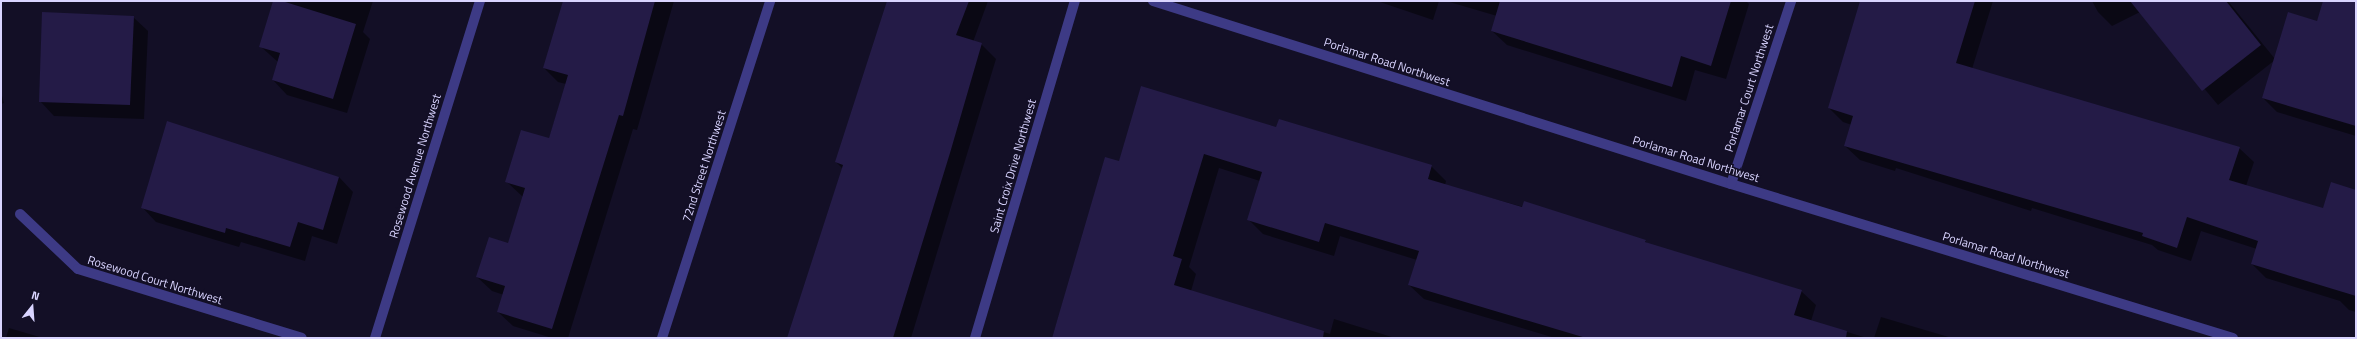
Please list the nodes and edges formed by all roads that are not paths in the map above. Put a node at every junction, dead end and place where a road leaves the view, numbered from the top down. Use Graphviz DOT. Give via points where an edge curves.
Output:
graph roads {
  1 [pos="480,1"];
  2 [pos="770,1"];
  3 [pos="1075,1"];
  4 [pos="1153,1"];
  5 [pos="1791,1"];
  6 [pos="1731,184"];
  7 [pos="20,214"];
  8 [pos="302,338"];
  9 [pos="375,338"];
  10 [pos="662,338"];
  11 [pos="975,338"];
  12 [pos="2233,338"];
  1 -- 9 [label="street, Rosewood Avenue Northwest"];
  2 -- 10 [label="street, 72nd Street Northwest"];
  3 -- 11 [label="street, Saint Croix Drive Northwest"];
  4 -- 6 [label="street, Porlamar Road Northwest"];
  5 -- 6 [label="street, Porlamar Court Northwest"];
  6 -- 12 [label="street, Porlamar Road Northwest"];
  7 -- 8 [label="street, Rosewood Court Northwest" via="78,269"];
}
